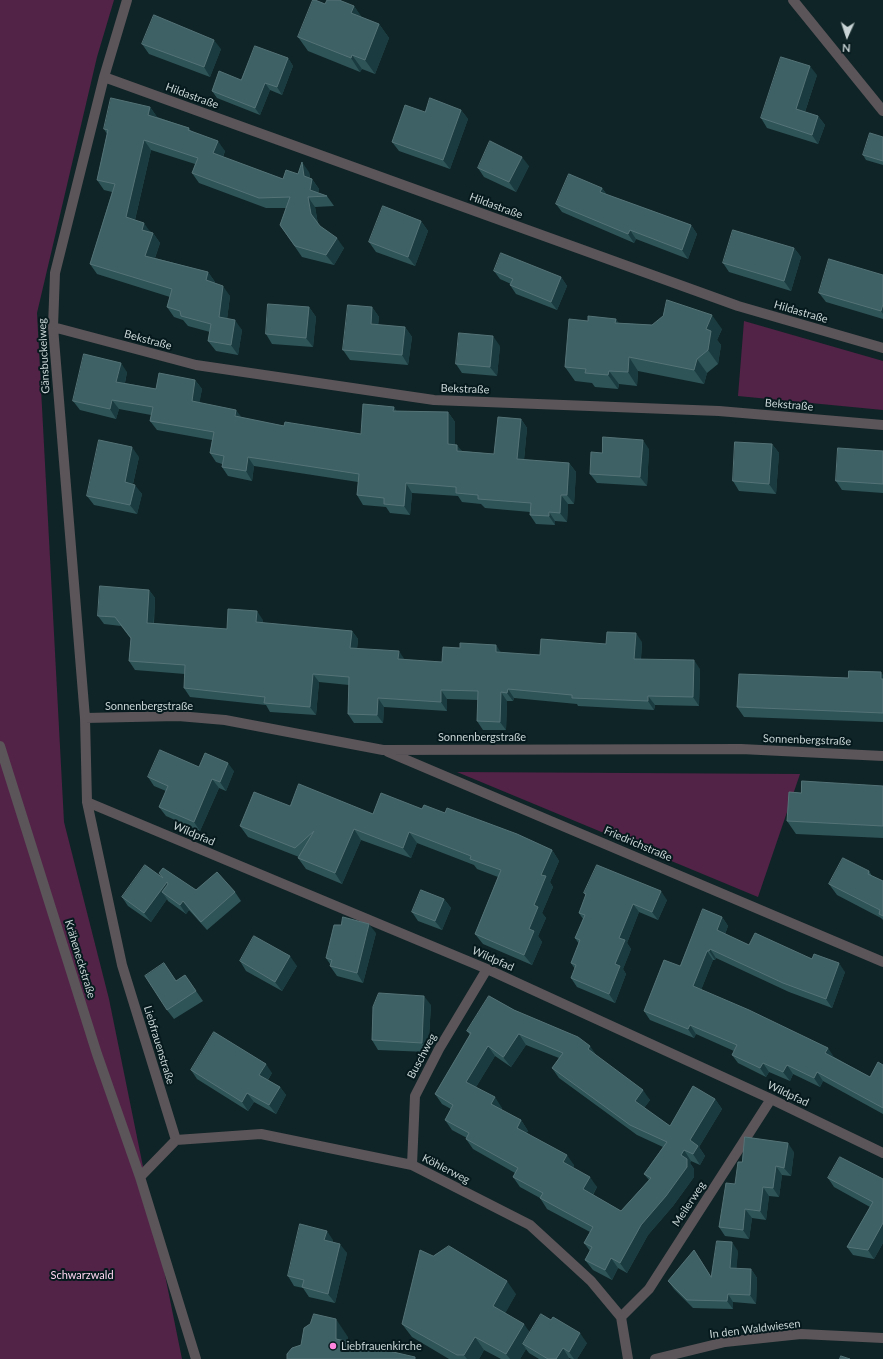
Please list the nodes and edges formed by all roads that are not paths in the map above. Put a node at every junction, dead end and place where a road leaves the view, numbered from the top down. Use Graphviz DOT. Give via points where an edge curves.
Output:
graph roads {
  1 [pos="127,0"];
  2 [pos="793,0"];
  3 [pos="104,77"];
  4 [pos="883,111"];
  5 [pos="53,327"];
  6 [pos="883,348"];
  7 [pos="883,425"];
  8 [pos="85,718"];
  9 [pos="0,746"];
  10 [pos="384,750"];
  11 [pos="883,756"];
  12 [pos="87,802"];
  13 [pos="883,962"];
  14 [pos="487,969"];
  15 [pos="771,1099"];
  16 [pos="176,1140"];
  17 [pos="883,1153"];
  18 [pos="412,1165"];
  19 [pos="140,1178"];
  20 [pos="621,1317"];
  21 [pos="883,1338"];
  22 [pos="196,1359"];
  23 [pos="628,1359"];
  24 [pos="655,1359"];
  1 -- 3 [label="street, Gänsbuckelweg"];
  2 -- 4 [label="street"];
  3 -- 5 [label="street, Gänsbuckelweg" via="55,273"];
  3 -- 6 [label="street, Hildastraße" via="738,306"];
  5 -- 7 [label="street, Bekstraße" via="196,365 434,400 719,411"];
  5 -- 8 [label="street, Gänsbuckelweg"];
  8 -- 10 [label="street, Sonnenbergstraße" via="178,716 209,719 272,728"];
  8 -- 12 [label="street, Liebfrauenstraße"];
  9 -- 19 [label="street, Kräheneckstraße" via="97,1054"];
  10 -- 11 [label="street, Sonnenbergstraße" via="741,749"];
  10 -- 13 [label="street, Friedrichstraße"];
  12 -- 14 [label="street, Wildpfad"];
  12 -- 16 [label="street, Liebfrauenstraße" via="122,965"];
  14 -- 15 [label="street, Wildpfad"];
  14 -- 18 [label="street, Buschweg" via="439,1049 415,1096"];
  15 -- 17 [label="street, Wildpfad"];
  15 -- 20 [label="street, Meilerweg" via="649,1289"];
  16 -- 18 [label="street, Köhlerweg" via="261,1134"];
  16 -- 19 [label="street"];
  18 -- 20 [label="street, Köhlerweg" via="530,1224 591,1281"];
  19 -- 22 [label="street"];
  20 -- 23 [label="street"];
  21 -- 24 [label="street, In den Waldwiesen" via="802,1334 725,1342"];
}
